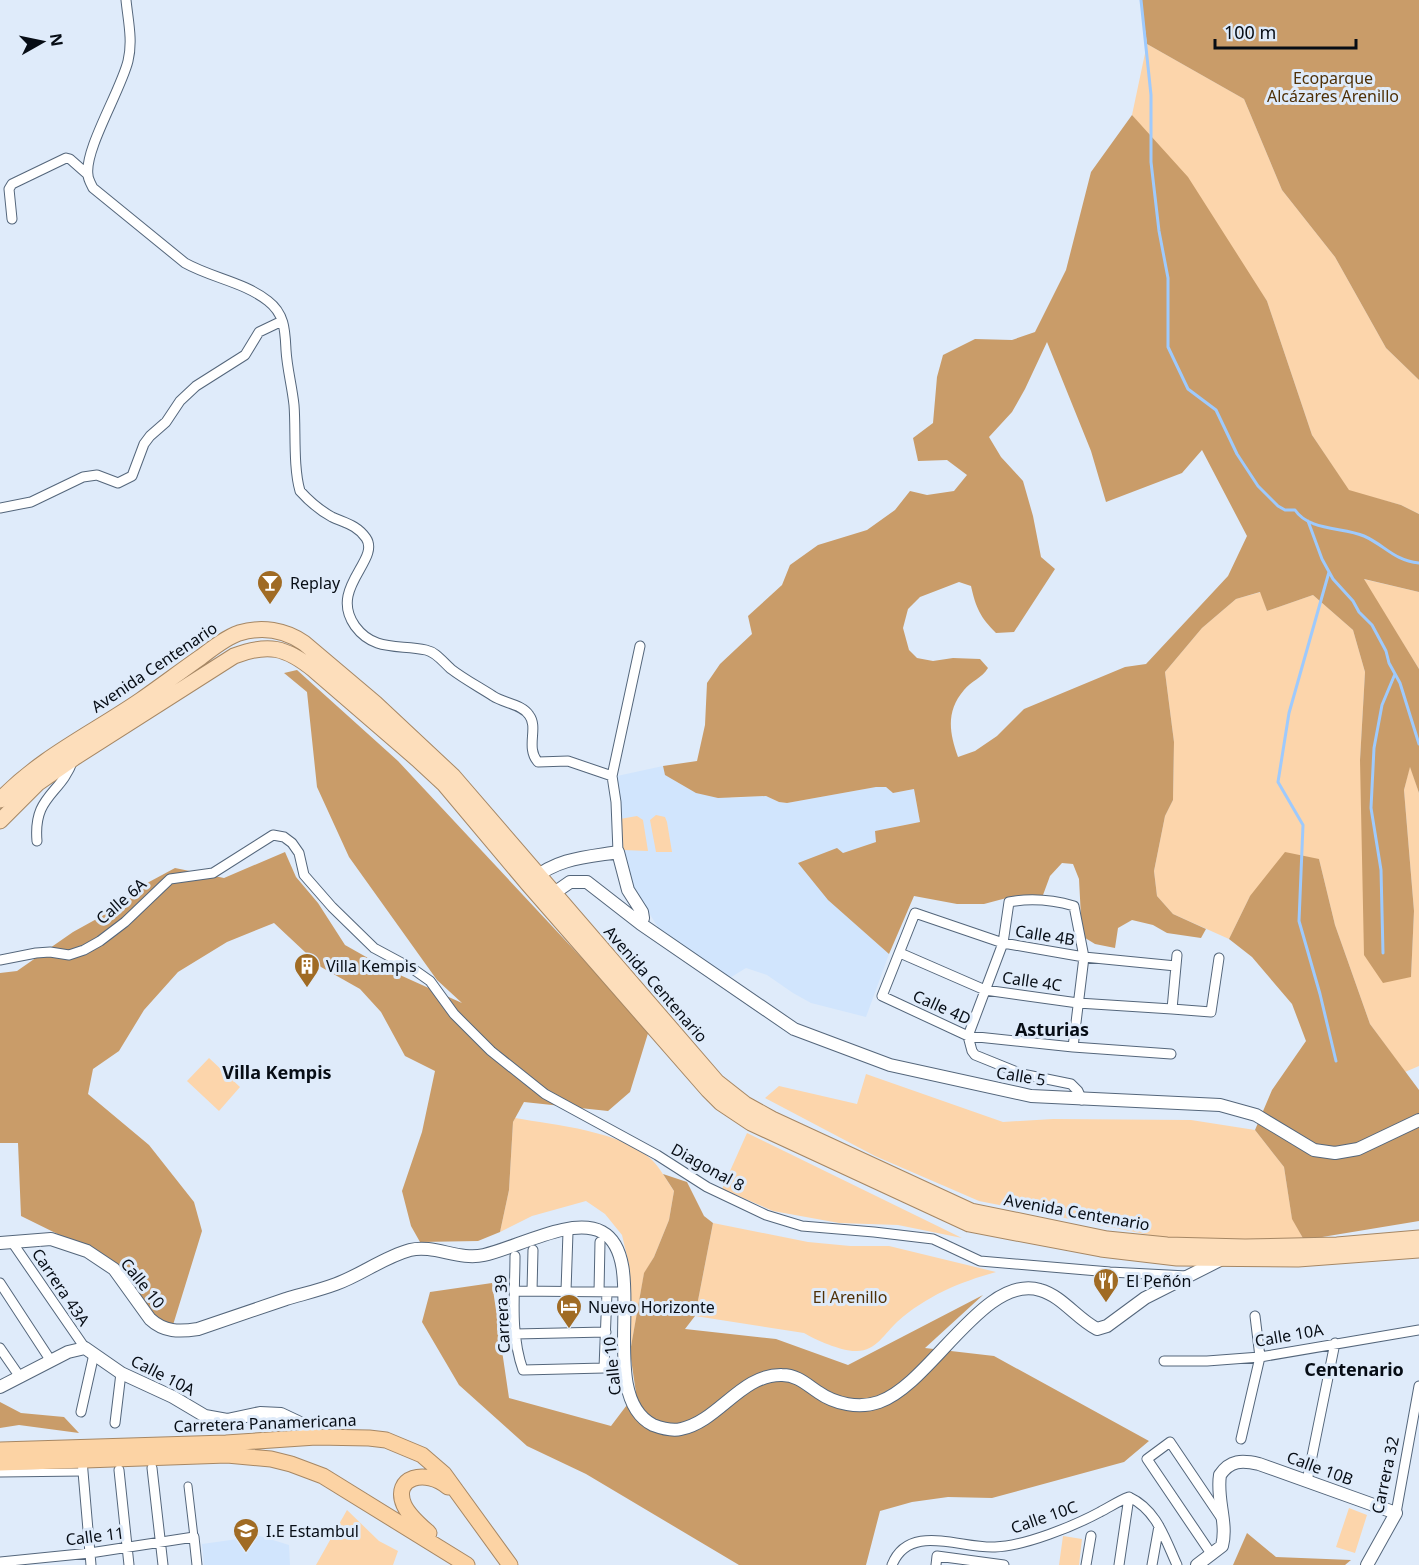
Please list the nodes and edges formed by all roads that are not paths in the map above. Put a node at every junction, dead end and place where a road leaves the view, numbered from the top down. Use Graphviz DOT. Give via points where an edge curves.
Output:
graph roads {
  1 [pos="126,0"];
  2 [pos="87,174"];
  3 [pos="12,219"];
  4 [pos="282,321"];
  5 [pos="0,508"];
  6 [pos="640,646"];
  7 [pos="74,758"];
  8 [pos="612,776"];
  9 [pos="0,800"];
  10 [pos="0,820"];
  11 [pos="484,821"];
  12 [pos="37,841"];
  13 [pos="256,844"];
  14 [pos="618,852"];
  15 [pos="533,879"];
  16 [pos="548,897"];
  17 [pos="641,924"];
  18 [pos="1003,944"];
  19 [pos="900,953"];
  20 [pos="1177,955"];
  21 [pos="1084,957"];
  22 [pos="1219,958"];
  23 [pos="0,960"];
  24 [pos="1176,966"];
  25 [pos="984,990"];
  26 [pos="1078,1003"];
  27 [pos="1170,1009"];
  28 [pos="968,1036"];
  29 [pos="1072,1047"];
  30 [pos="1171,1054"];
  31 [pos="1082,1100"];
  32 [pos="1419,1120"];
  33 [pos="568,1232"];
  34 [pos="1419,1238"];
  35 [pos="6,1242"];
  36 [pos="600,1242"];
  37 [pos="1245,1248"];
  38 [pos="533,1250"];
  39 [pos="1419,1250"];
  40 [pos="515,1256"];
  41 [pos="1220,1260"];
  42 [pos="1189,1276"];
  43 [pos="0,1283"];
  44 [pos="515,1291"];
  45 [pos="532,1291"];
  46 [pos="566,1292"];
  47 [pos="603,1292"];
  48 [pos="624,1292"];
  49 [pos="1256,1316"];
  50 [pos="1419,1330"];
  51 [pos="606,1332"];
  52 [pos="515,1334"];
  53 [pos="1335,1343"];
  54 [pos="0,1348"];
  55 [pos="90,1351"];
  56 [pos="1260,1357"];
  57 [pos="51,1360"];
  58 [pos="1164,1361"];
  59 [pos="121,1373"];
  60 [pos="20,1377"];
  61 [pos="1419,1386"];
  62 [pos="0,1387"];
  63 [pos="81,1412"];
  64 [pos="114,1423"];
  65 [pos="316,1437"];
  66 [pos="1241,1439"];
  67 [pos="0,1450"];
  68 [pos="0,1463"];
  69 [pos="82,1466"];
  70 [pos="152,1468"];
  71 [pos="118,1470"];
  72 [pos="0,1473"];
  73 [pos="1307,1480"];
  74 [pos="188,1486"];
  75 [pos="1129,1497"];
  76 [pos="467,1506"];
  77 [pos="1396,1513"];
  78 [pos="1222,1519"];
  79 [pos="1159,1526"];
  80 [pos="1091,1536"];
  81 [pos="194,1537"];
  82 [pos="160,1542"];
  83 [pos="127,1548"];
  84 [pos="90,1553"];
  85 [pos="1212,1555"];
  86 [pos="55,1561"];
  87 [pos="937,1561"];
  88 [pos="0,1562"];
  89 [pos="21,1563"];
  90 [pos="464,1563"];
  91 [pos="973,1564"];
  92 [pos="91,1565"];
  93 [pos="129,1565"];
  94 [pos="163,1565"];
  95 [pos="198,1565"];
  96 [pos="510,1565"];
  97 [pos="892,1565"];
  98 [pos="1004,1565"];
  99 [pos="1086,1565"];
  100 [pos="1119,1565"];
  101 [pos="1152,1565"];
  102 [pos="1177,1565"];
  103 [pos="1197,1565"];
  104 [pos="1367,1565"];
  1 -- 2 [label="street" via="131,39 129,59 90,154"];
  2 -- 3 [label="street" via="66,158 12,184"];
  2 -- 4 [label="street" via="93,188 185,263 258,293 276,308"];
  4 -- 5 [label="street" via="259,332 245,355 196,386 180,401 144,444 132,476 118,483 97,475 83,477 31,502"];
  4 -- 8 [label="street" via="294,405 300,491 333,517 360,531 370,546 349,588 347,603 356,627 380,644 427,650 495,698 523,709 530,715 533,756 538,762 568,761"];
  6 -- 8 [label="street"];
  7 -- 10 [label="main road, Avenida Centenario" via="38,783"];
  7 -- 11 [label="main road, Avenida Centenario" via="234,656 251,649 273,648 300,659 392,736"];
  7 -- 12 [label="street" via="67,774 40,808"];
  8 -- 14 [label="street"];
  9 -- 11 [label="main road, Avenida Centenario" via="44,760 139,701 224,640 256,630 282,632 304,643 424,747 453,776"];
  11 -- 15 [label="main road, Avenida Centenario"];
  13 -- 23 [label="street, Calle 6A" via="213,873 170,879 124,922 84,950 69,955 36,953"];
  13 -- 42 [label="street, Diagonal 8" via="273,835 292,843 299,853 304,875 374,948 430,981 454,1014 491,1051 545,1094 707,1187 766,1215 802,1226 933,1239 980,1261"];
  14 -- 15 [label="street" via="563,861"];
  14 -- 17 [label="street" via="628,890 642,912"];
  15 -- 16 [label="main road, Avenida Centenario"];
  16 -- 17 [label="street, Calle 5" via="570,882 587,882"];
  16 -- 37 [label="main road, Avenida Centenario" via="717,1082 772,1119 971,1211 1107,1239"];
  16 -- 41 [label="main road, Avenida Centenario" via="708,1090 757,1127 969,1224 1147,1256"];
  17 -- 31 [label="street, Calle 5" via="794,1029 890,1065 1012,1094"];
  18 -- 19 [label="street, Calle 4B" via="915,913"];
  18 -- 21 [label="street, Calle 4B"];
  18 -- 21 [label="street" via="1009,902 1058,902 1074,906"];
  18 -- 25 [label="street"];
  19 -- 25 [label="street, Calle 4C"];
  19 -- 28 [label="street, Calle 4D" via="882,996"];
  20 -- 24 [label="street"];
  21 -- 24 [label="street, Calle 4B"];
  21 -- 26 [label="street"];
  22 -- 27 [label="street, Calle 4C" via="1211,1012"];
  24 -- 27 [label="street"];
  25 -- 26 [label="street, Calle 4C"];
  25 -- 28 [label="street"];
  26 -- 27 [label="street, Calle 4C"];
  26 -- 29 [label="street"];
  28 -- 29 [label="street, Calle 4D"];
  28 -- 31 [label="street" via="975,1055 1022,1074 1071,1084"];
  29 -- 30 [label="street, Calle 4D"];
  31 -- 32 [label="street, Calle 5" via="1220,1105 1256,1115 1314,1150 1335,1153 1358,1149"];
  33 -- 46 [label="street"];
  34 -- 37 [label="main road, Avenida Centenario"];
  35 -- 48 [label="street, Calle 10" via="51,1239 87,1251 114,1269 150,1319 173,1331 198,1329 336,1284 415,1249 464,1257 484,1255 586,1227 602,1232 618,1250"];
  35 -- 55 [label="street, Carrera 43A"];
  36 -- 47 [label="street"];
  37 -- 41 [label="street, Calle 10"];
  38 -- 45 [label="street"];
  39 -- 41 [label="main road, Avenida Centenario" via="1298,1260"];
  40 -- 44 [label="street, Carrera 39"];
  41 -- 42 [label="street, Calle 10"];
  42 -- 48 [label="street, Calle 10" via="1097,1329 1045,1291 1026,1288 1008,1292 982,1309 909,1384 880,1402 842,1403 820,1394 798,1378 769,1376 755,1381 681,1430 650,1423 633,1406 624,1363"];
  43 -- 57 [label="street"];
  44 -- 45 [label="street"];
  44 -- 52 [label="street, Carrera 39"];
  45 -- 46 [label="street"];
  46 -- 47 [label="street"];
  47 -- 48 [label="street"];
  47 -- 51 [label="street"];
  49 -- 56 [label="street"];
  50 -- 53 [label="street, Calle 10A"];
  51 -- 52 [label="street"];
  51 -- 52 [label="street, Carrera 39" via="604,1368 523,1370"];
  53 -- 56 [label="street, Calle 10A"];
  53 -- 73 [label="street"];
  54 -- 60 [label="street"];
  55 -- 57 [label="street" via="68,1352"];
  55 -- 59 [label="street, Calle 10A"];
  55 -- 63 [label="street"];
  56 -- 58 [label="street, Calle 10A"];
  56 -- 66 [label="street"];
  57 -- 60 [label="street"];
  59 -- 64 [label="street"];
  59 -- 65 [label="street, Calle 10A" via="205,1416 227,1420 260,1413 281,1414"];
  60 -- 62 [label="street"];
  61 -- 77 [label="street, Carrera 32"];
  65 -- 67 [label="highway, Carretera Panamericana"];
  65 -- 76 [label="highway, Carretera Panamericana" via="369,1438 399,1444 422,1455 444,1474"];
  68 -- 69 [label="highway, Carretera Panamericana"];
  69 -- 72 [label="street"];
  69 -- 84 [label="street"];
  69 -- 90 [label="highway, Carretera Panamericana" via="227,1455 291,1464 324,1476"];
  70 -- 82 [label="street"];
  71 -- 83 [label="street"];
  73 -- 77 [label="street, Calle 10B"];
  73 -- 78 [label="street, Calle 10B" via="1250,1462 1230,1463 1220,1475 1218,1485"];
  74 -- 81 [label="street"];
  75 -- 79 [label="street" via="1140,1502"];
  75 -- 97 [label="street, Calle 10C" via="1028,1541 998,1547 974,1547 947,1540 919,1541 906,1545"];
  75 -- 100 [label="street"];
  76 -- 90 [label="highway" via="442,1481 426,1475 413,1478 402,1494 412,1517"];
  76 -- 96 [label="highway, Carretera Panamericana"];
  77 -- 104 [label="street, Carrera 32"];
  78 -- 85 [label="street" via="1224,1539"];
  78 -- 85 [label="street" via="1170,1442 1147,1459"];
  79 -- 101 [label="street"];
  79 -- 102 [label="street"];
  80 -- 99 [label="street"];
  81 -- 82 [label="street, Calle 11"];
  81 -- 95 [label="street"];
  82 -- 83 [label="street, Calle 11"];
  82 -- 94 [label="street"];
  83 -- 84 [label="street, Calle 11"];
  83 -- 93 [label="street"];
  84 -- 86 [label="street, Calle 11"];
  84 -- 92 [label="street"];
  85 -- 103 [label="street"];
  86 -- 89 [label="street, Calle 11"];
  87 -- 91 [label="street"];
  88 -- 89 [label="street, Calle 11"];
  91 -- 98 [label="street"];
}
